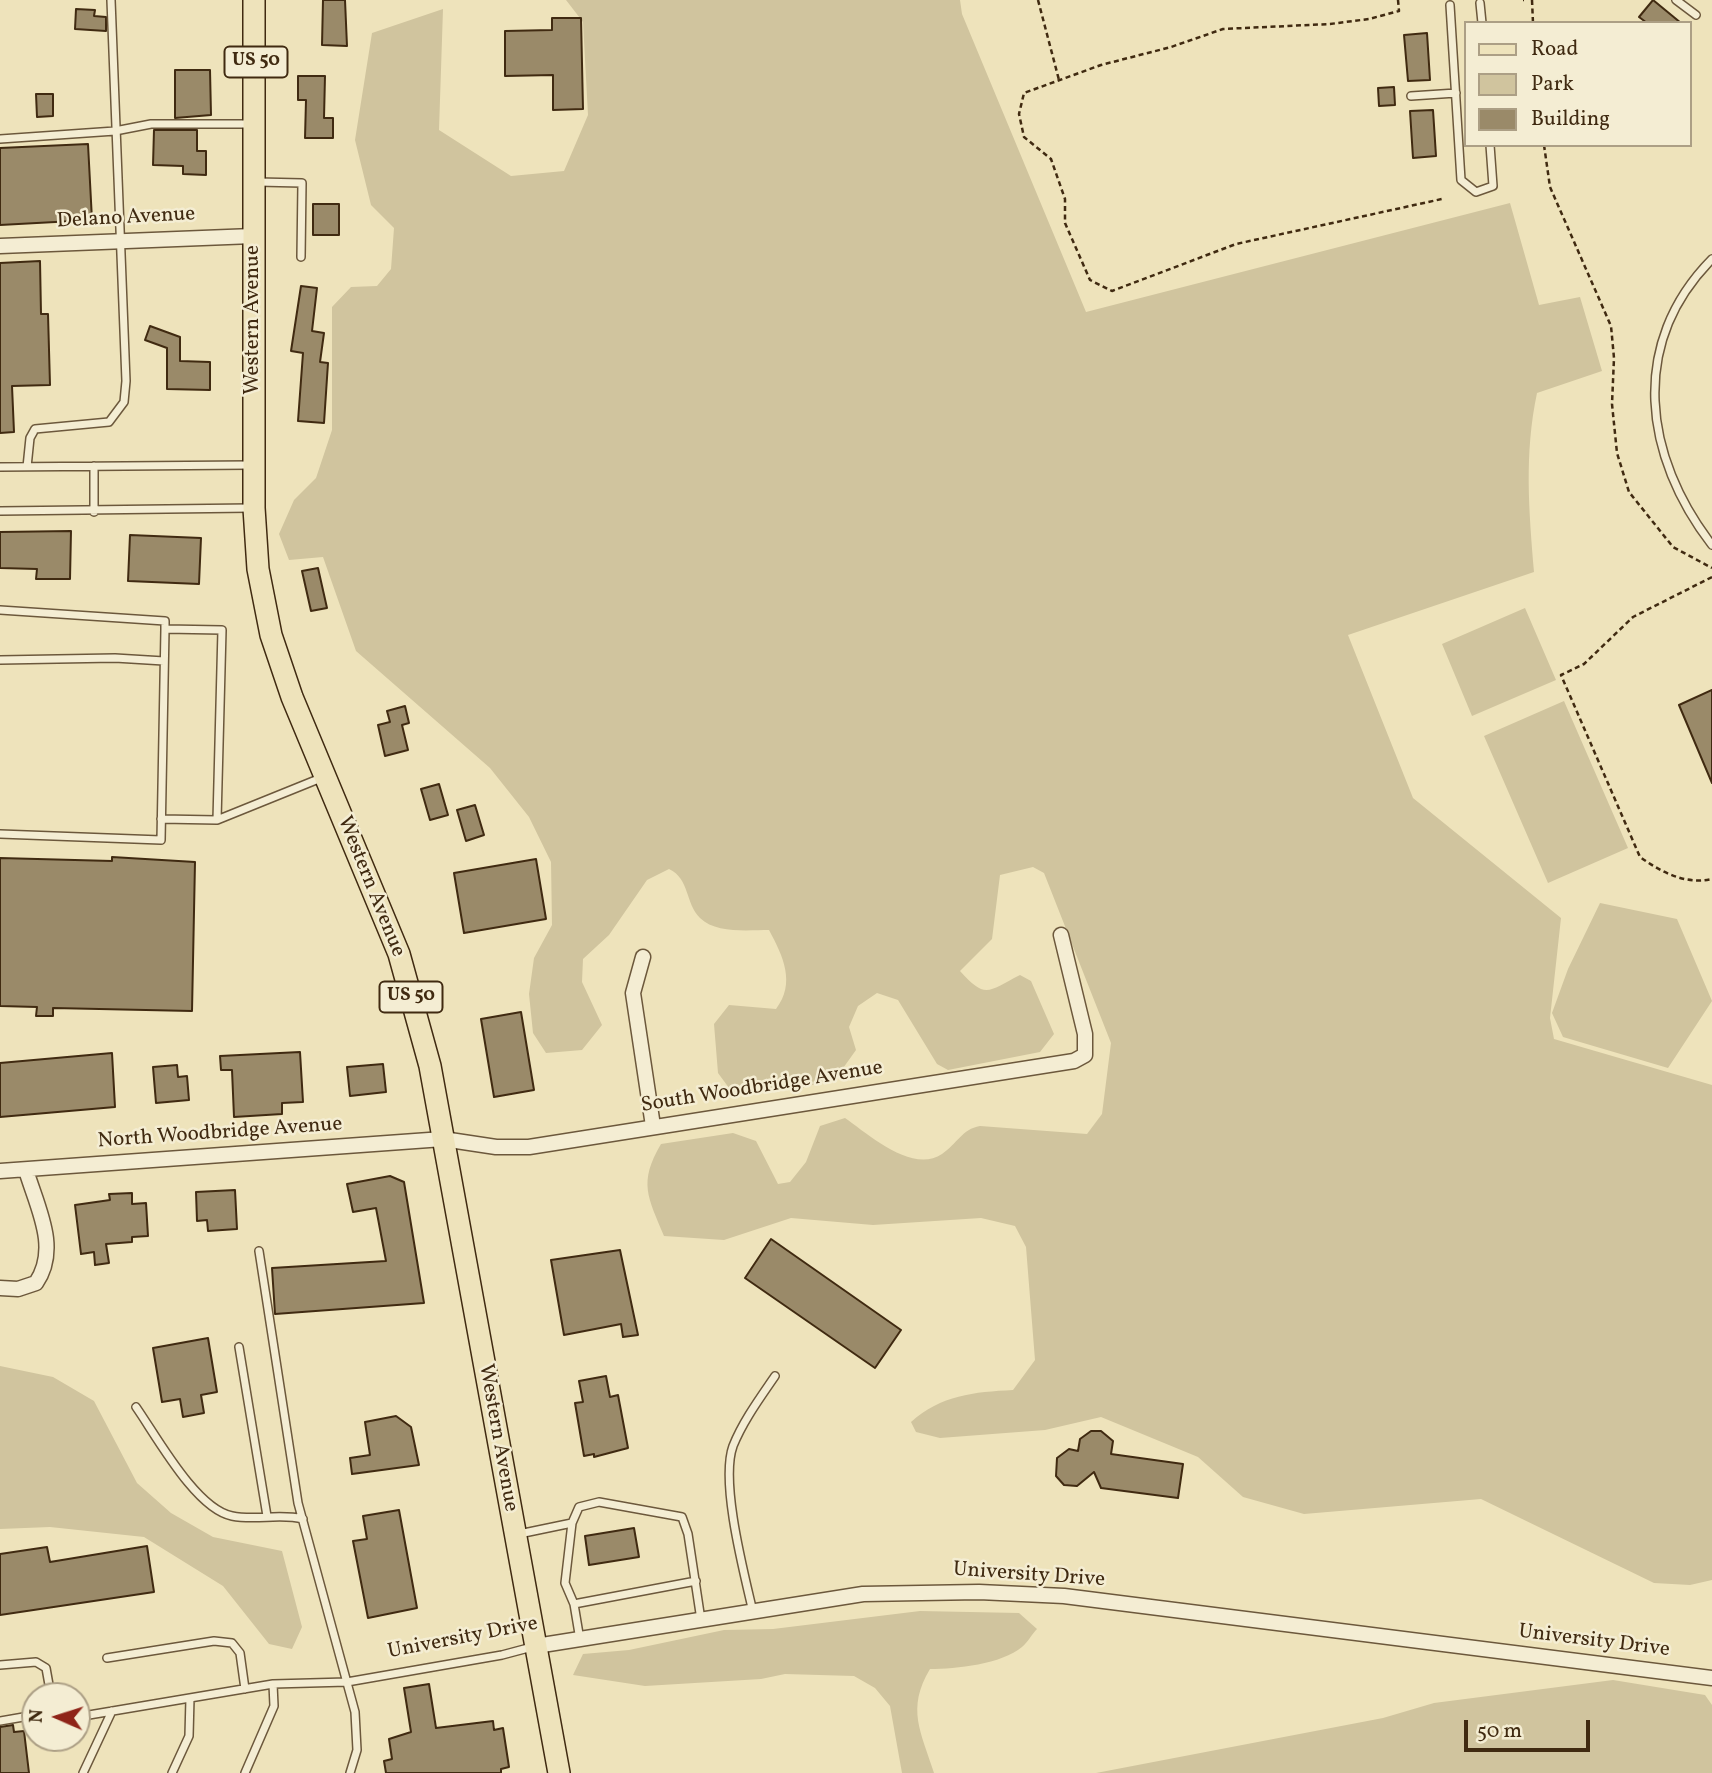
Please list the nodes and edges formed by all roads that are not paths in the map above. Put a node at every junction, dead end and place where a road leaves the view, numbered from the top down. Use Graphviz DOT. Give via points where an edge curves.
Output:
graph roads {
  1 [pos="111,0"];
  2 [pos="254,0"];
  3 [pos="1676,0"];
  4 [pos="1480,3"];
  5 [pos="1450,5"];
  6 [pos="1696,15"];
  7 [pos="1482,21"];
  8 [pos="1456,93"];
  9 [pos="1411,96"];
  10 [pos="254,124"];
  11 [pos="115,131"];
  12 [pos="0,139"];
  13 [pos="1490,147"];
  14 [pos="253,182"];
  15 [pos="253,236"];
  16 [pos="119,240"];
  17 [pos="0,246"];
  18 [pos="301,257"];
  19 [pos="1712,258"];
  20 [pos="254,465"];
  21 [pos="94,466"];
  22 [pos="0,467"];
  23 [pos="27,467"];
  24 [pos="254,508"];
  25 [pos="0,511"];
  26 [pos="94,512"];
  27 [pos="1712,545"];
  28 [pos="0,610"];
  29 [pos="165,629"];
  30 [pos="0,660"];
  31 [pos="164,661"];
  32 [pos="325,776"];
  33 [pos="161,820"];
  34 [pos="217,820"];
  35 [pos="0,834"];
  36 [pos="1060,935"];
  37 [pos="643,957"];
  38 [pos="653,1126"];
  39 [pos="443,1139"];
  40 [pos="26,1170"];
  41 [pos="0,1171"];
  42 [pos="259,1251"];
  43 [pos="0,1288"];
  44 [pos="239,1347"];
  45 [pos="775,1376"];
  46 [pos="136,1407"];
  47 [pos="267,1516"];
  48 [pos="303,1519"];
  49 [pos="572,1522"];
  50 [pos="514,1535"];
  51 [pos="696,1581"];
  52 [pos="574,1604"];
  53 [pos="753,1613"];
  54 [pos="701,1620"];
  55 [pos="580,1640"];
  56 [pos="536,1646"];
  57 [pos="107,1658"];
  58 [pos="0,1665"];
  59 [pos="1712,1678"];
  60 [pos="48,1682"];
  61 [pos="347,1682"];
  62 [pos="273,1684"];
  63 [pos="245,1689"];
  64 [pos="190,1698"];
  65 [pos="112,1712"];
  66 [pos="91,1715"];
  67 [pos="21,1717"];
  68 [pos="0,1721"];
  69 [pos="83,1773"];
  70 [pos="172,1773"];
  71 [pos="245,1773"];
  72 [pos="350,1773"];
  73 [pos="559,1773"];
  1 -- 11 [label="lane"];
  2 -- 10 [label="main road, Western Avenue / US 50"];
  3 -- 6 [label="lane"];
  4 -- 7 [label="lane"];
  5 -- 8 [label="lane"];
  8 -- 9 [label="lane"];
  8 -- 13 [label="lane" via="1461,180 1476,192 1493,186"];
  10 -- 11 [label="lane" via="151,124"];
  10 -- 14 [label="main road, Western Avenue / US 50"];
  11 -- 12 [label="lane"];
  11 -- 16 [label="lane"];
  14 -- 15 [label="main road, Western Avenue / US 50"];
  14 -- 18 [label="lane" via="302,183"];
  15 -- 16 [label="street, Delano Avenue"];
  15 -- 20 [label="main road, Western Avenue / US 50"];
  16 -- 17 [label="street, Delano Avenue"];
  16 -- 23 [label="lane" via="124,402 109,422 35,429"];
  19 -- 27 [label="lane" via="1668,322 1656,374 1654,417 1665,463 1682,503"];
  20 -- 21 [label="lane"];
  20 -- 24 [label="main road, Western Avenue / US 50"];
  21 -- 23 [label="lane"];
  21 -- 26 [label="lane"];
  22 -- 23 [label="lane"];
  24 -- 26 [label="lane"];
  24 -- 32 [label="main road, Western Avenue / US 50" via="258,569 271,635"];
  25 -- 26 [label="lane"];
  28 -- 29 [label="lane" via="165,621"];
  29 -- 31 [label="lane"];
  29 -- 34 [label="lane" via="222,630"];
  30 -- 31 [label="lane"];
  31 -- 33 [label="lane"];
  32 -- 34 [label="lane"];
  32 -- 39 [label="main road, Western Avenue / US 50" via="399,954 430,1066"];
  33 -- 34 [label="lane"];
  33 -- 35 [label="lane" via="161,840"];
  36 -- 38 [label="street, South Woodbridge Avenue" via="1085,1034 1085,1055 1074,1061"];
  37 -- 38 [label="street" via="633,993"];
  38 -- 39 [label="street, South Woodbridge Avenue" via="529,1147"];
  39 -- 40 [label="street, North Woodbridge Avenue"];
  39 -- 50 [label="main road, Western Avenue / US 50"];
  40 -- 41 [label="street, North Woodbridge Avenue"];
  40 -- 43 [label="street" via="48,1245 46,1268 36,1283"];
  42 -- 48 [label="lane"];
  44 -- 47 [label="lane"];
  45 -- 53 [label="lane" via="732,1448 729,1475"];
  46 -- 47 [label="lane" via="214,1510 232,1517"];
  47 -- 48 [label="lane"];
  48 -- 61 [label="lane"];
  49 -- 50 [label="lane"];
  49 -- 51 [label="lane" via="579,1507 599,1502 682,1517"];
  49 -- 52 [label="lane" via="565,1583"];
  50 -- 56 [label="main road, Western Avenue / US 50"];
  51 -- 52 [label="lane"];
  51 -- 54 [label="lane"];
  52 -- 55 [label="lane"];
  53 -- 54 [label="street, University Drive"];
  53 -- 59 [label="street, University Drive" via="863,1594 911,1591 1064,1596"];
  54 -- 55 [label="street, University Drive"];
  55 -- 56 [label="street, University Drive"];
  56 -- 61 [label="lane, University Drive"];
  56 -- 73 [label="main road, Western Avenue / US 50"];
  57 -- 63 [label="lane" via="214,1641 232,1643 240,1653"];
  58 -- 60 [label="lane" via="36,1662 46,1668"];
  61 -- 62 [label="lane, University Drive"];
  61 -- 72 [label="lane" via="355,1712 357,1750"];
  62 -- 63 [label="lane, University Drive"];
  62 -- 71 [label="lane" via="274,1706"];
  63 -- 64 [label="lane, University Drive"];
  64 -- 65 [label="lane, University Drive"];
  64 -- 70 [label="lane" via="189,1736"];
  65 -- 66 [label="lane, University Drive"];
  65 -- 69 [label="lane"];
  67 -- 68 [label="lane"];
}
